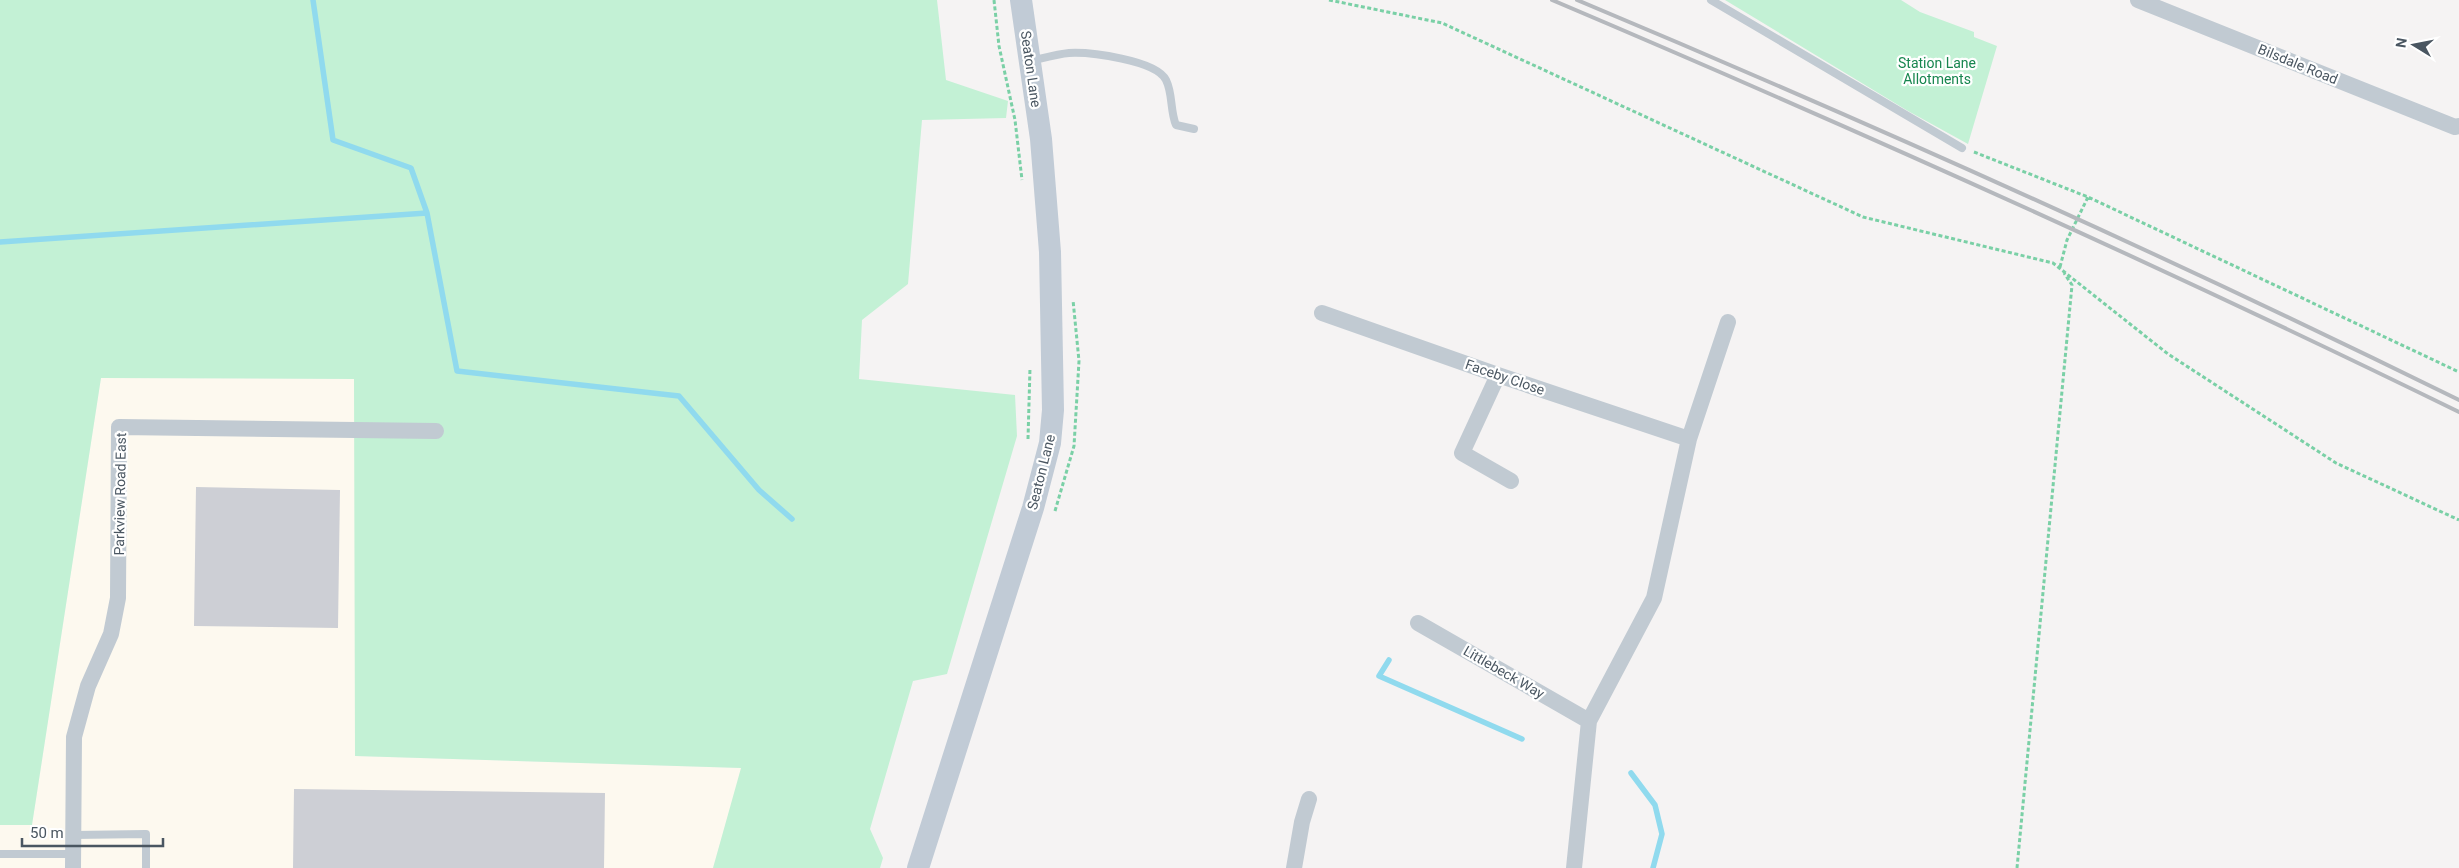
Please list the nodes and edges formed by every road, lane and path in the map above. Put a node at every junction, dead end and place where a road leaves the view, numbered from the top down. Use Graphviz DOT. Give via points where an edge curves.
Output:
graph roads {
  1 [pos="994,0"];
  2 [pos="1021,0"];
  3 [pos="1330,0"];
  4 [pos="1712,0"];
  5 [pos="2138,0"];
  6 [pos="1030,61"];
  7 [pos="2459,126"];
  8 [pos="1194,129"];
  9 [pos="1962,148"];
  10 [pos="1022,186"];
  11 [pos="2088,197"];
  12 [pos="2060,267"];
  13 [pos="2063,271"];
  14 [pos="1322,313"];
  15 [pos="1728,322"];
  16 [pos="1030,366"];
  17 [pos="2459,372"];
  18 [pos="1498,375"];
  19 [pos="436,431"];
  20 [pos="1028,439"];
  21 [pos="1689,439"];
  22 [pos="1510,481"];
  23 [pos="2459,520"];
  24 [pos="1418,623"];
  25 [pos="1589,721"];
  26 [pos="1309,799"];
  27 [pos="74,835"];
  28 [pos="0,854"];
  29 [pos="74,861"];
  30 [pos="146,868"];
  31 [pos="918,868"];
  32 [pos="1294,868"];
  33 [pos="1574,868"];
  34 [pos="2017,868"];
  1 -- 10 [label="path" via="999,46 1015,120"];
  2 -- 6 [label="main road, Seaton Lane"];
  3 -- 13 [label="path" via="1442,23 1863,217 2053,263"];
  4 -- 9 [label="lane"];
  5 -- 7 [label="street, Bilsdale Road"];
  6 -- 8 [label="lane" via="1069,53 1102,55 1154,69 1166,80 1176,125"];
  6 -- 31 [label="main road, Seaton Lane" via="1041,138 1050,252 1053,410 1050,443 1033,508"];
  9 -- 11 [label="path"];
  11 -- 12 [label="path" via="2067,240"];
  11 -- 17 [label="path"];
  13 -- 23 [label="path" via="2168,354 2336,463"];
  13 -- 34 [label="path" via="2072,285"];
  14 -- 18 [label="street, Faceby Close"];
  15 -- 21 [label="street"];
  16 -- 20 [label="path"];
  18 -- 21 [label="street, Faceby Close"];
  18 -- 22 [label="street" via="1462,453"];
  19 -- 27 [label="street, Parkview Road East" via="119,427 118,598 110,634 88,686 74,737"];
  21 -- 25 [label="street" via="1654,598"];
  24 -- 25 [label="street, Littlebeck Way"];
  25 -- 33 [label="street"];
  26 -- 32 [label="street"];
  27 -- 29 [label="street, Parkview Road East"];
  27 -- 30 [label="lane" via="146,834"];
  28 -- 29 [label="lane"];
}
